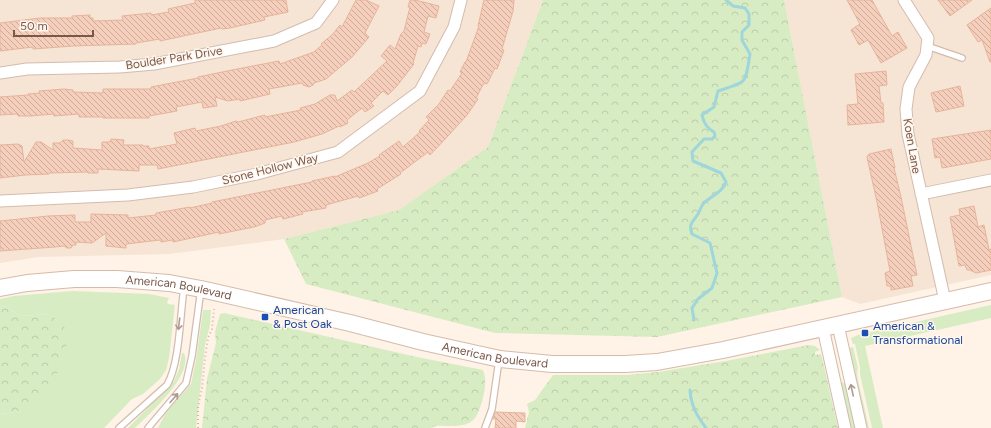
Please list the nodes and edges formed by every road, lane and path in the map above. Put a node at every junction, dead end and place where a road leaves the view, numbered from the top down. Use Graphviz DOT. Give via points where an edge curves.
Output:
graph roads {
  1 [pos="332,0"];
  2 [pos="461,0"];
  3 [pos="904,0"];
  4 [pos="927,46"];
  5 [pos="962,58"];
  6 [pos="0,73"];
  7 [pos="991,180"];
  8 [pos="921,194"];
  9 [pos="0,201"];
  10 [pos="184,285"];
  11 [pos="0,288"];
  12 [pos="201,289"];
  13 [pos="991,291"];
  14 [pos="945,301"];
  15 [pos="214,309"];
  16 [pos="831,326"];
  17 [pos="500,359"];
  18 [pos="119,428"];
  19 [pos="148,428"];
  20 [pos="198,428"];
  21 [pos="485,428"];
  22 [pos="845,428"];
  23 [pos="861,428"];
  1 -- 6 [label="street, Boulder Park Drive" via="316,23 274,41 154,64 27,69"];
  2 -- 9 [label="street, Stone Hollow Way" via="454,27 420,91 338,152 257,174 193,187 128,195"];
  3 -- 4 [label="street" via="928,38"];
  4 -- 5 [label="lane"];
  4 -- 8 [label="street, Koen Lane" via="926,55 909,87 906,109 908,134"];
  7 -- 8 [label="street"];
  8 -- 14 [label="street, Koen Lane"];
  10 -- 11 [label="street, American Boulevard" via="117,279 74,279"];
  10 -- 12 [label="street, American Boulevard"];
  10 -- 18 [label="lane, one-way" via="171,377 166,385"];
  12 -- 17 [label="street, American Boulevard"];
  19 -- 12 [label="lane, one-way" via="186,383"];
  13 -- 14 [label="street, American Boulevard"];
  14 -- 16 [label="street, American Boulevard"];
  15 -- 20 [label="path" via="198,407"];
  16 -- 17 [label="street, American Boulevard" via="656,362 552,364"];
  16 -- 22 [label="street"];
  23 -- 16 [label="street, one-way"];
  17 -- 21 [label="lane" via="492,409"];
}
